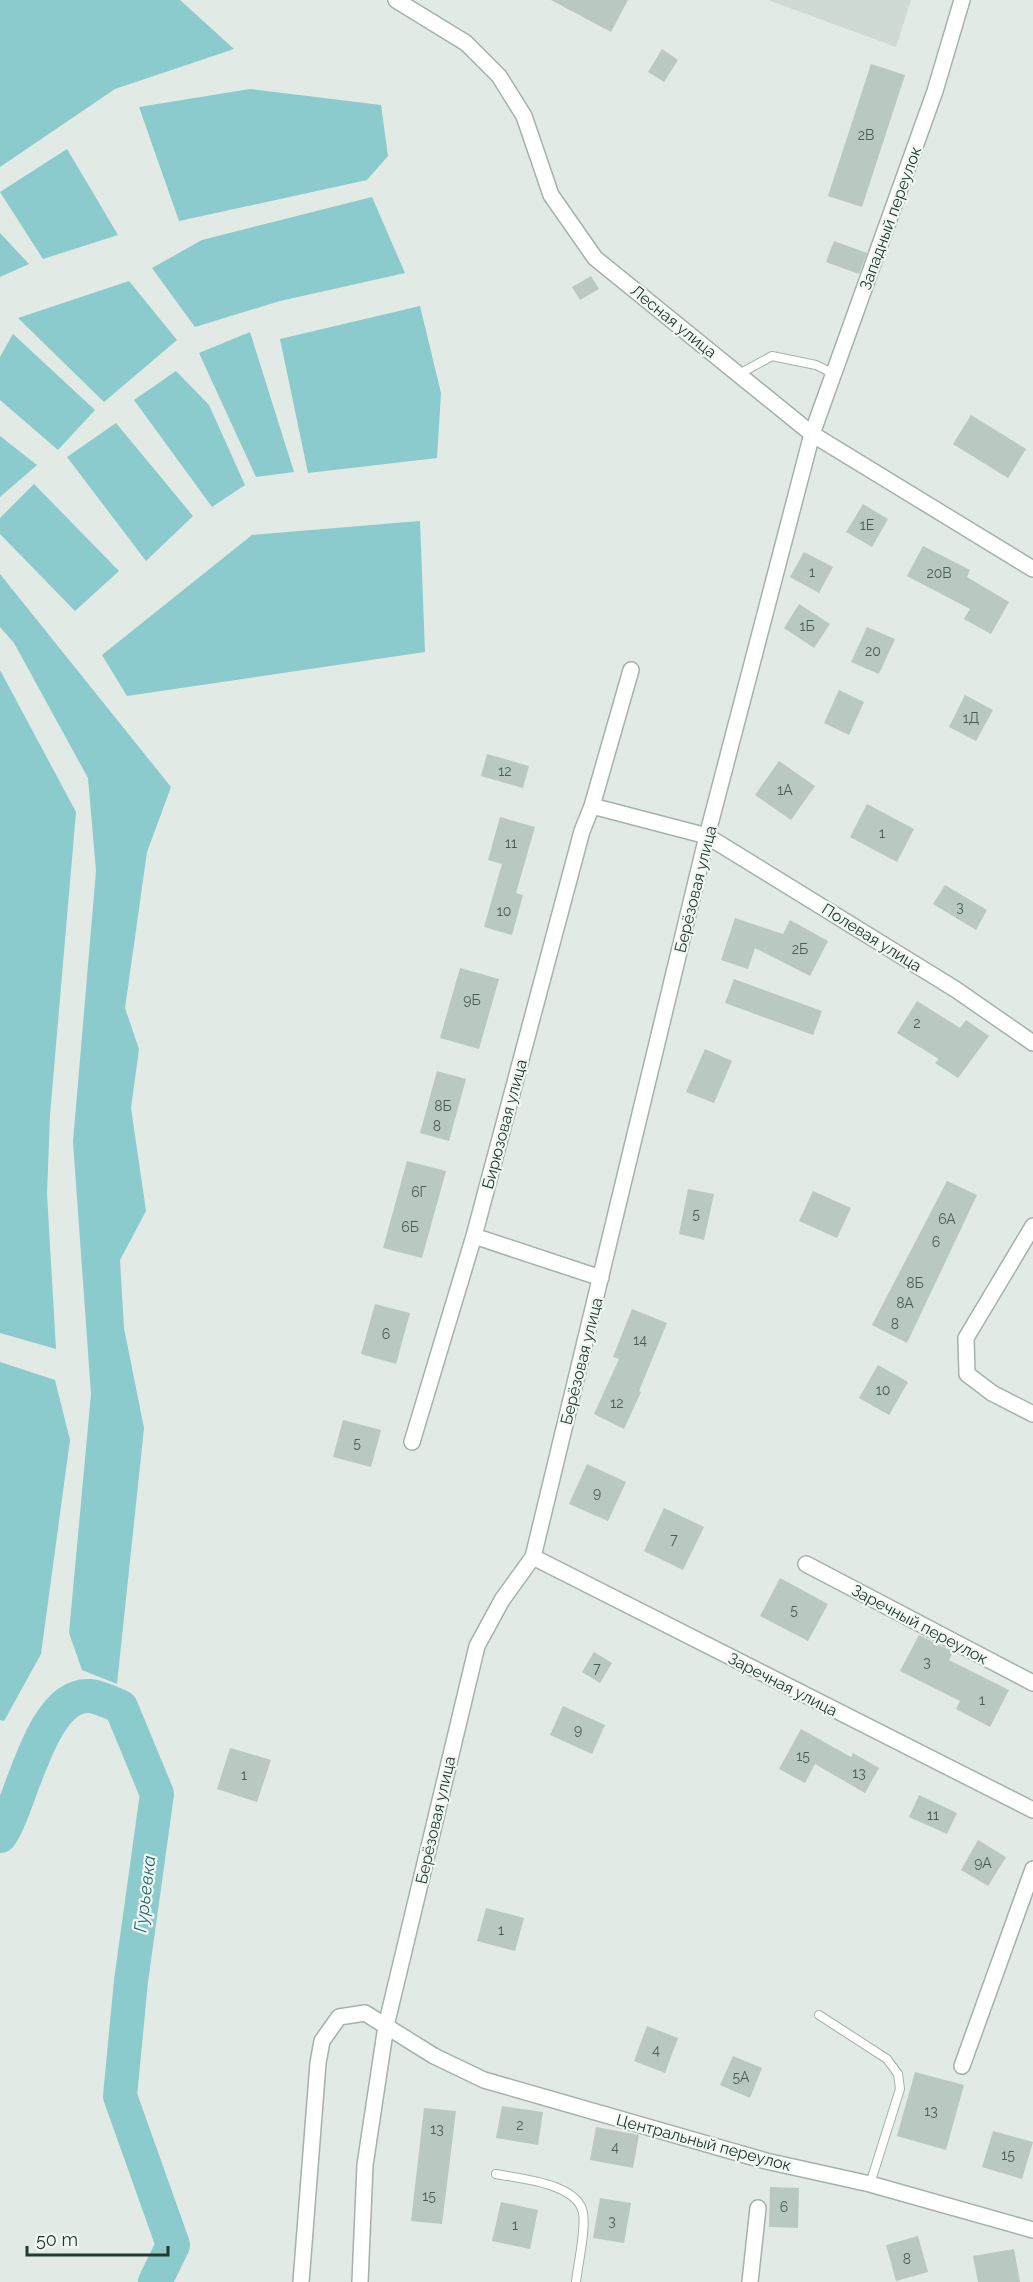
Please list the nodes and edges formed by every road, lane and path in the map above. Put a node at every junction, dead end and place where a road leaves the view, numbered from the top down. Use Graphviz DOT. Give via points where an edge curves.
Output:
graph roads {
  1 [pos="396,0"];
  2 [pos="962,0"];
  3 [pos="739,374"];
  4 [pos="834,374"];
  5 [pos="812,434"];
  6 [pos="1033,569"];
  7 [pos="631,670"];
  8 [pos="592,806"];
  9 [pos="707,836"];
  10 [pos="1033,1043"];
  11 [pos="1033,1226"];
  12 [pos="474,1236"];
  13 [pos="601,1278"];
  14 [pos="1033,1414"];
  15 [pos="412,1442"];
  16 [pos="533,1557"];
  17 [pos="807,1564"];
  18 [pos="1033,1683"];
  19 [pos="1033,1810"];
  20 [pos="1033,1869"];
  21 [pos="819,2014"];
  22 [pos="386,2026"];
  23 [pos="962,2066"];
  24 [pos="496,2174"];
  25 [pos="870,2184"];
  26 [pos="758,2208"];
  27 [pos="1033,2230"];
  28 [pos="301,2282"];
  29 [pos="360,2282"];
  30 [pos="576,2282"];
  31 [pos="750,2282"];
  1 -- 3 [label="street, Лесная улица" via="466,43 500,76 524,116 551,195 596,258"];
  2 -- 4 [label="street, Западный переулок" via="935,92"];
  3 -- 4 [label="lane" via="772,356 816,365"];
  3 -- 5 [label="street, Лесная улица"];
  4 -- 5 [label="street, Западный переулок"];
  5 -- 6 [label="street, Лесная улица"];
  5 -- 9 [label="street, Берёзовая улица"];
  7 -- 8 [label="street, Бирюзовая улица"];
  8 -- 9 [label="street"];
  8 -- 12 [label="street, Бирюзовая улица" via="582,831"];
  9 -- 10 [label="street, Полевая улица" via="956,989"];
  9 -- 13 [label="street, Берёзовая улица"];
  11 -- 14 [label="street" via="966,1338 967,1374 992,1393"];
  12 -- 13 [label="street"];
  12 -- 15 [label="street, Бирюзовая улица"];
  13 -- 16 [label="street, Берёзовая улица"];
  16 -- 19 [label="street, Заречная улица"];
  16 -- 22 [label="street, Берёзовая улица" via="502,1600 477,1646"];
  17 -- 18 [label="street, Заречный переулок"];
  20 -- 23 [label="street"];
  21 -- 25 [label="lane" via="887,2059 898,2074 900,2089"];
  22 -- 25 [label="street, Центральный переулок" via="434,2056 484,2080 766,2161"];
  22 -- 28 [label="street, Центральный переулок" via="365,2013 352,2013 339,2017 322,2041"];
  22 -- 29 [label="street, Берёзовая улица" via="365,2164"];
  24 -- 30 [label="lane" via="565,2190 579,2200 584,2214"];
  25 -- 27 [label="street, Центральный переулок"];
  26 -- 31 [label="street"];
}
